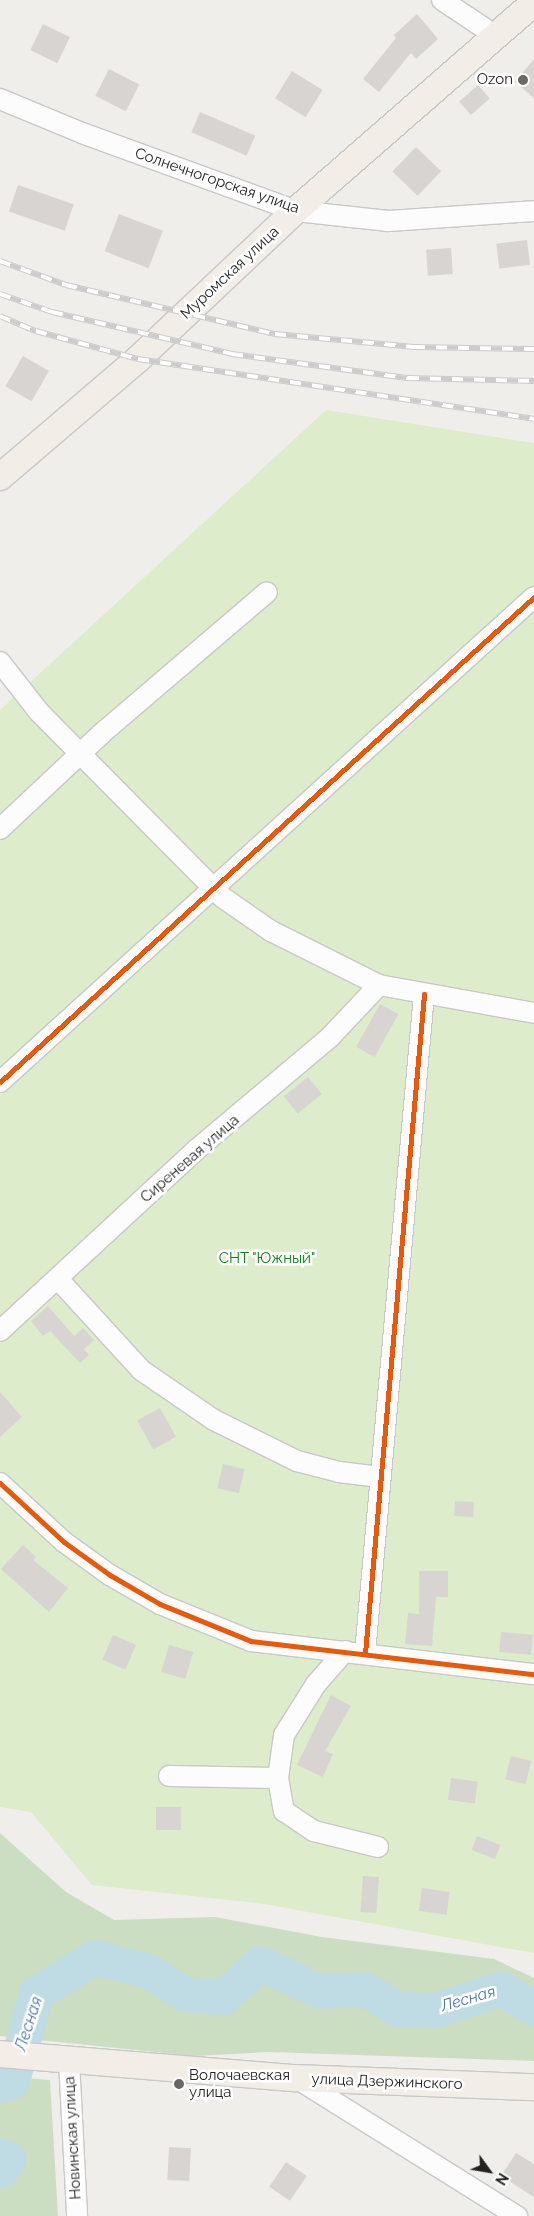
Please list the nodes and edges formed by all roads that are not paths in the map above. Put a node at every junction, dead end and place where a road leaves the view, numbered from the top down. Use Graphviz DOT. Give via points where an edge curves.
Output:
graph roads {
  1 [pos="442,0"];
  2 [pos="534,3"];
  3 [pos="496,36"];
  4 [pos="0,99"];
  5 [pos="296,211"];
  6 [pos="534,211"];
  7 [pos="0,477"];
  8 [pos="267,592"];
  9 [pos="534,597"];
  10 [pos="0,662"];
  11 [pos="79,754"];
  12 [pos="0,828"];
  13 [pos="214,889"];
  14 [pos="379,985"];
  15 [pos="424,994"];
  16 [pos="534,1013"];
  17 [pos="0,1082"];
  18 [pos="58,1279"];
  19 [pos="0,1331"];
  20 [pos="380,1477"];
  21 [pos="0,1483"];
  22 [pos="345,1651"];
  23 [pos="365,1653"];
  24 [pos="534,1674"];
  25 [pos="168,1776"];
  26 [pos="278,1778"];
  27 [pos="378,1847"];
  28 [pos="0,2054"];
  29 [pos="69,2061"];
  30 [pos="295,2078"];
  31 [pos="534,2087"];
  32 [pos="77,2216"];
  33 [pos="517,2216"];
  1 -- 3 [label="street"];
  2 -- 3 [label="main road, Муромская улица"];
  3 -- 5 [label="main road, Муромская улица"];
  4 -- 5 [label="street, Солнечногорская улица" via="82,133"];
  5 -- 6 [label="street, Солнечногорская улица" via="388,221"];
  5 -- 7 [label="main road, Муромская улица" via="138,359"];
  8 -- 11 [label="street"];
  9 -- 13 [label="street"];
  10 -- 11 [label="street"];
  11 -- 12 [label="street"];
  11 -- 13 [label="street"];
  13 -- 14 [label="street" via="271,931"];
  13 -- 17 [label="street"];
  14 -- 15 [label="street"];
  14 -- 18 [label="street, Сиреневая улица" via="330,1037 196,1150"];
  15 -- 16 [label="street"];
  15 -- 20 [label="street"];
  18 -- 19 [label="street, Сиреневая улица"];
  18 -- 20 [label="street" via="141,1370 214,1420 297,1461 339,1472"];
  20 -- 23 [label="street"];
  21 -- 22 [label="street" via="64,1542 160,1604 250,1641"];
  22 -- 23 [label="street"];
  22 -- 26 [label="street" via="316,1684 284,1735"];
  23 -- 24 [label="street"];
  25 -- 26 [label="street"];
  26 -- 27 [label="street" via="284,1812 314,1831"];
  28 -- 29 [label="main road, улица Дзержинского"];
  29 -- 30 [label="main road, улица Дзержинского"];
  29 -- 32 [label="street, Новинская улица"];
  30 -- 31 [label="main road, улица Дзержинского"];
  30 -- 33 [label="street"];
}
